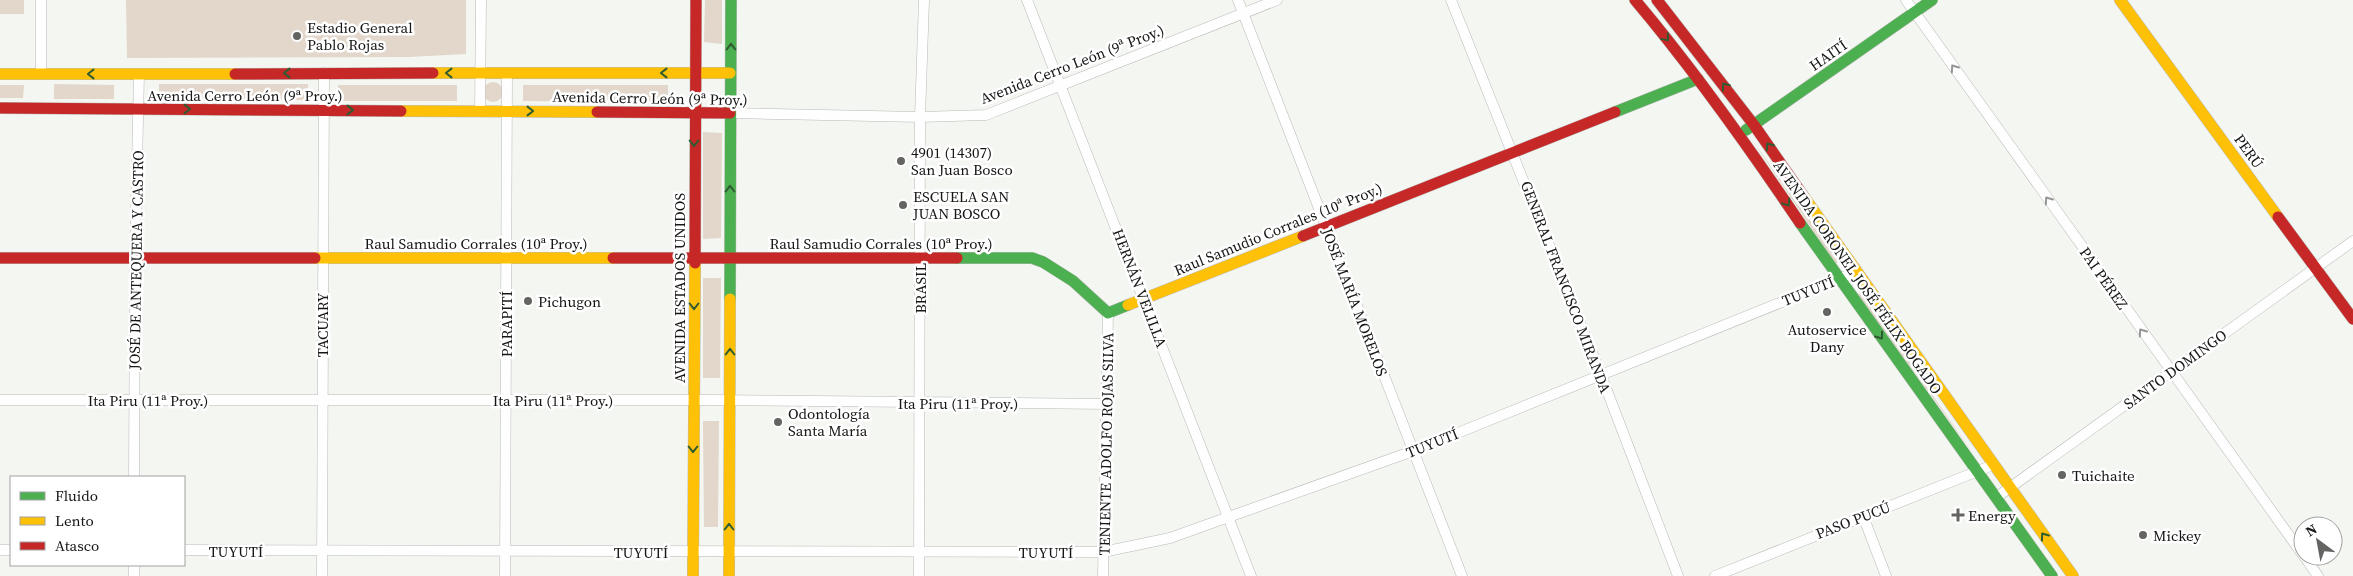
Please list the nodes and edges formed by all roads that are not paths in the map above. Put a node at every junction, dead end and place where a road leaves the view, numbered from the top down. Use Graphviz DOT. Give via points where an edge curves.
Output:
graph roads {
  1 [pos="41,0"];
  2 [pos="481,0"];
  3 [pos="696,0"];
  4 [pos="731,0"];
  5 [pos="924,0"];
  6 [pos="1027,0"];
  7 [pos="1238,0"];
  8 [pos="1277,0"];
  9 [pos="1451,0"];
  10 [pos="1635,0"];
  11 [pos="1657,0"];
  12 [pos="1906,0"];
  13 [pos="1932,0"];
  14 [pos="2120,0"];
  15 [pos="1915,13"];
  16 [pos="1243,14"];
  17 [pos="324,73"];
  18 [pos="480,73"];
  19 [pos="507,73"];
  20 [pos="695,73"];
  21 [pos="730,73"];
  22 [pos="0,74"];
  23 [pos="41,74"];
  24 [pos="139,74"];
  25 [pos="1698,79"];
  26 [pos="1062,86"];
  27 [pos="0,108"];
  28 [pos="138,109"];
  29 [pos="324,110"];
  30 [pos="480,111"];
  31 [pos="507,111"];
  32 [pos="694,113"];
  33 [pos="730,113"];
  34 [pos="920,117"];
  35 [pos="1754,125"];
  36 [pos="1740,134"];
  37 [pos="1514,154"];
  38 [pos="1326,226"];
  39 [pos="2353,241"];
  40 [pos="0,258"];
  41 [pos="135,258"];
  42 [pos="323,258"];
  43 [pos="506,258"];
  44 [pos="694,258"];
  45 [pos="730,258"];
  46 [pos="920,258"];
  47 [pos="2316,268"];
  48 [pos="1856,272"];
  49 [pos="1838,279"];
  50 [pos="1144,299"];
  51 [pos="1108,312"];
  52 [pos="2353,319"];
  53 [pos="2171,372"];
  54 [pos="1601,375"];
  55 [pos="0,400"];
  56 [pos="135,400"];
  57 [pos="322,400"];
  58 [pos="506,400"];
  59 [pos="693,400"];
  60 [pos="730,401"];
  61 [pos="920,403"];
  62 [pos="1106,404"];
  63 [pos="1413,451"];
  64 [pos="1993,465"];
  65 [pos="1978,471"];
  66 [pos="134,476"];
  67 [pos="2010,488"];
  68 [pos="1997,497"];
  69 [pos="1863,516"];
  70 [pos="1229,517"];
  71 [pos="2293,541"];
  72 [pos="185,550"];
  73 [pos="322,551"];
  74 [pos="505,551"];
  75 [pos="693,552"];
  76 [pos="729,552"];
  77 [pos="919,552"];
  78 [pos="1103,552"];
  79 [pos="322,576"];
  80 [pos="505,576"];
  81 [pos="692,576"];
  82 [pos="729,576"];
  83 [pos="919,576"];
  84 [pos="1103,576"];
  85 [pos="1251,576"];
  86 [pos="1462,576"];
  87 [pos="1678,576"];
  88 [pos="1715,576"];
  89 [pos="1886,576"];
  90 [pos="2052,576"];
  91 [pos="2073,576"];
  1 -- 23 [label="street"];
  2 -- 18 [label="street"];
  3 -- 20 [label="street, AVENIDA ESTADOS UNIDOS"];
  21 -- 4 [label="street, one-way"];
  5 -- 34 [label="street, BRASIL"];
  6 -- 26 [label="street, HERNÁN VELILLA"];
  7 -- 16 [label="street, JOSÉ MARÍA MORELOS"];
  8 -- 16 [label="street, Avenida Cerro León (9ª Proy.)"];
  9 -- 37 [label="street, GENERAL FRANCISCO MIRANDA"];
  10 -- 25 [label="street, AVENIDA CORONEL JOSÉ FÉLIX BOGADO, one-way"];
  35 -- 11 [label="street, AVENIDA CORONEL JOSÉ FÉLIX BOGADO, one-way"];
  12 -- 15 [label="street, PAI PÉREZ"];
  13 -- 15 [label="street, HAITÍ"];
  14 -- 47 [label="street, PERÚ"];
  15 -- 35 [label="street, HAITÍ"];
  53 -- 15 [label="street, PAI PÉREZ, one-way"];
  16 -- 26 [label="street, Avenida Cerro León (9ª Proy.)"];
  16 -- 38 [label="street, JOSÉ MARÍA MORELOS"];
  18 -- 17 [label="street, Avenida Cerro León (9ª Proy.), one-way"];
  17 -- 24 [label="street, Avenida Cerro León (9ª Proy.), one-way"];
  17 -- 29 [label="street, TACUARY"];
  18 -- 19 [label="street, Avenida Cerro León (9ª Proy.)"];
  18 -- 30 [label="street"];
  20 -- 19 [label="street, Avenida Cerro León (9ª Proy.), one-way"];
  19 -- 31 [label="street, PARAPITÍ"];
  20 -- 21 [label="street, Avenida Cerro León (9ª Proy.)"];
  20 -- 32 [label="street, AVENIDA ESTADOS UNIDOS"];
  21 -- 33 [label="street"];
  22 -- 23 [label="street, Avenida Cerro León (9ª Proy.)"];
  24 -- 23 [label="street, Avenida Cerro León (9ª Proy.), one-way"];
  24 -- 28 [label="street, JOSÉ DE ANTEQUERA Y CASTRO"];
  25 -- 36 [label="street, AVENIDA CORONEL JOSÉ FÉLIX BOGADO"];
  25 -- 37 [label="street, Raul Samudio Corrales (10ª Proy.)"];
  26 -- 34 [label="street, Avenida Cerro León (9ª Proy.)" via="986,115"];
  26 -- 50 [label="street, HERNÁN VELILLA"];
  27 -- 28 [label="street, Avenida Cerro León (9ª Proy.)"];
  28 -- 29 [label="street, Avenida Cerro León (9ª Proy.), one-way"];
  28 -- 41 [label="street, JOSÉ DE ANTEQUERA Y CASTRO"];
  29 -- 30 [label="street, Avenida Cerro León (9ª Proy.), one-way"];
  29 -- 42 [label="street, TACUARY"];
  30 -- 31 [label="street, Avenida Cerro León (9ª Proy.)"];
  31 -- 32 [label="street, Avenida Cerro León (9ª Proy.), one-way"];
  31 -- 43 [label="street, PARAPITÍ"];
  32 -- 33 [label="street, Avenida Cerro León (9ª Proy.)"];
  32 -- 44 [label="street, AVENIDA ESTADOS UNIDOS, one-way"];
  33 -- 34 [label="street, Avenida Cerro León (9ª Proy.)"];
  45 -- 33 [label="street, one-way"];
  34 -- 46 [label="street, BRASIL"];
  35 -- 36 [label="street, HAITÍ"];
  48 -- 35 [label="street, AVENIDA CORONEL JOSÉ FÉLIX BOGADO, one-way"];
  36 -- 49 [label="street, AVENIDA CORONEL JOSÉ FÉLIX BOGADO, one-way"];
  37 -- 38 [label="street, Raul Samudio Corrales (10ª Proy.)"];
  37 -- 54 [label="street, GENERAL FRANCISCO MIRANDA"];
  38 -- 50 [label="street, Raul Samudio Corrales (10ª Proy.)"];
  38 -- 63 [label="street, JOSÉ MARÍA MORELOS"];
  39 -- 47 [label="street, SANTO DOMINGO"];
  40 -- 41 [label="street, Raul Samudio Corrales (10ª Proy.)"];
  41 -- 42 [label="street, Raul Samudio Corrales (10ª Proy.)"];
  41 -- 56 [label="street, JOSÉ DE ANTEQUERA Y CASTRO"];
  42 -- 43 [label="street, Raul Samudio Corrales (10ª Proy.)"];
  42 -- 57 [label="street, TACUARY"];
  43 -- 44 [label="street, Raul Samudio Corrales (10ª Proy.)"];
  43 -- 58 [label="street, PARAPITÍ"];
  44 -- 45 [label="street, Raul Samudio Corrales (10ª Proy.)"];
  44 -- 59 [label="street, AVENIDA ESTADOS UNIDOS, one-way"];
  45 -- 46 [label="street, Raul Samudio Corrales (10ª Proy.)"];
  60 -- 45 [label="street, one-way"];
  46 -- 51 [label="street, Raul Samudio Corrales (10ª Proy.)" via="1043,260"];
  46 -- 61 [label="street, BRASIL"];
  47 -- 52 [label="street, PERÚ"];
  47 -- 53 [label="street, SANTO DOMINGO"];
  48 -- 49 [label="street, TUYUTÍ"];
  48 -- 64 [label="street, AVENIDA CORONEL JOSÉ FÉLIX BOGADO"];
  49 -- 54 [label="street, TUYUTÍ"];
  49 -- 65 [label="street, AVENIDA CORONEL JOSÉ FÉLIX BOGADO, one-way"];
  50 -- 51 [label="street, Raul Samudio Corrales (10ª Proy.)"];
  50 -- 70 [label="street, HERNÁN VELILLA"];
  51 -- 62 [label="street, TENIENTE ADOLFO ROJAS SILVA"];
  53 -- 67 [label="street, SANTO DOMINGO"];
  53 -- 71 [label="street, PAI PÉREZ"];
  54 -- 63 [label="street, TUYUTÍ"];
  54 -- 87 [label="street, GENERAL FRANCISCO MIRANDA"];
  55 -- 56 [label="street, Ita Piru (11ª Proy.)"];
  56 -- 57 [label="street, Ita Piru (11ª Proy.)"];
  56 -- 66 [label="street, JOSÉ DE ANTEQUERA Y CASTRO"];
  57 -- 58 [label="street, Ita Piru (11ª Proy.)"];
  57 -- 73 [label="street, TACUARY"];
  58 -- 59 [label="street, Ita Piru (11ª Proy.)"];
  58 -- 74 [label="street, PARAPITÍ"];
  59 -- 60 [label="street, Ita Piru (11ª Proy.)"];
  59 -- 75 [label="street, AVENIDA ESTADOS UNIDOS, one-way"];
  60 -- 61 [label="street, Ita Piru (11ª Proy.)"];
  76 -- 60 [label="street, one-way"];
  61 -- 62 [label="street, Ita Piru (11ª Proy.)"];
  61 -- 77 [label="street, BRASIL"];
  62 -- 78 [label="street, TENIENTE ADOLFO ROJAS SILVA"];
  63 -- 70 [label="street, TUYUTÍ"];
  63 -- 86 [label="street, JOSÉ MARÍA MORELOS"];
  64 -- 65 [label="street, PASO PUCÚ"];
  64 -- 67 [label="street, AVENIDA CORONEL JOSÉ FÉLIX BOGADO"];
  65 -- 68 [label="street, AVENIDA CORONEL JOSÉ FÉLIX BOGADO"];
  65 -- 69 [label="street, PASO PUCÚ"];
  67 -- 68 [label="street, SANTO DOMINGO"];
  91 -- 67 [label="street, AVENIDA CORONEL JOSÉ FÉLIX BOGADO, one-way"];
  68 -- 90 [label="street, AVENIDA CORONEL JOSÉ FÉLIX BOGADO"];
  69 -- 88 [label="street, PASO PUCÚ"];
  69 -- 89 [label="street"];
  70 -- 78 [label="street, TUYUTÍ" via="1170,538"];
  70 -- 85 [label="street, HERNÁN VELILLA"];
  72 -- 73 [label="street, TUYUTÍ"];
  73 -- 74 [label="street, TUYUTÍ"];
  73 -- 79 [label="street, TACUARY"];
  74 -- 75 [label="street, TUYUTÍ"];
  74 -- 80 [label="street, PARAPITÍ"];
  75 -- 76 [label="street, TUYUTÍ"];
  75 -- 81 [label="street, AVENIDA ESTADOS UNIDOS"];
  76 -- 77 [label="street, TUYUTÍ"];
  76 -- 82 [label="street"];
  77 -- 78 [label="street, TUYUTÍ"];
  77 -- 83 [label="street, BRASIL"];
  78 -- 84 [label="street, TENIENTE ADOLFO ROJAS SILVA"];
}
